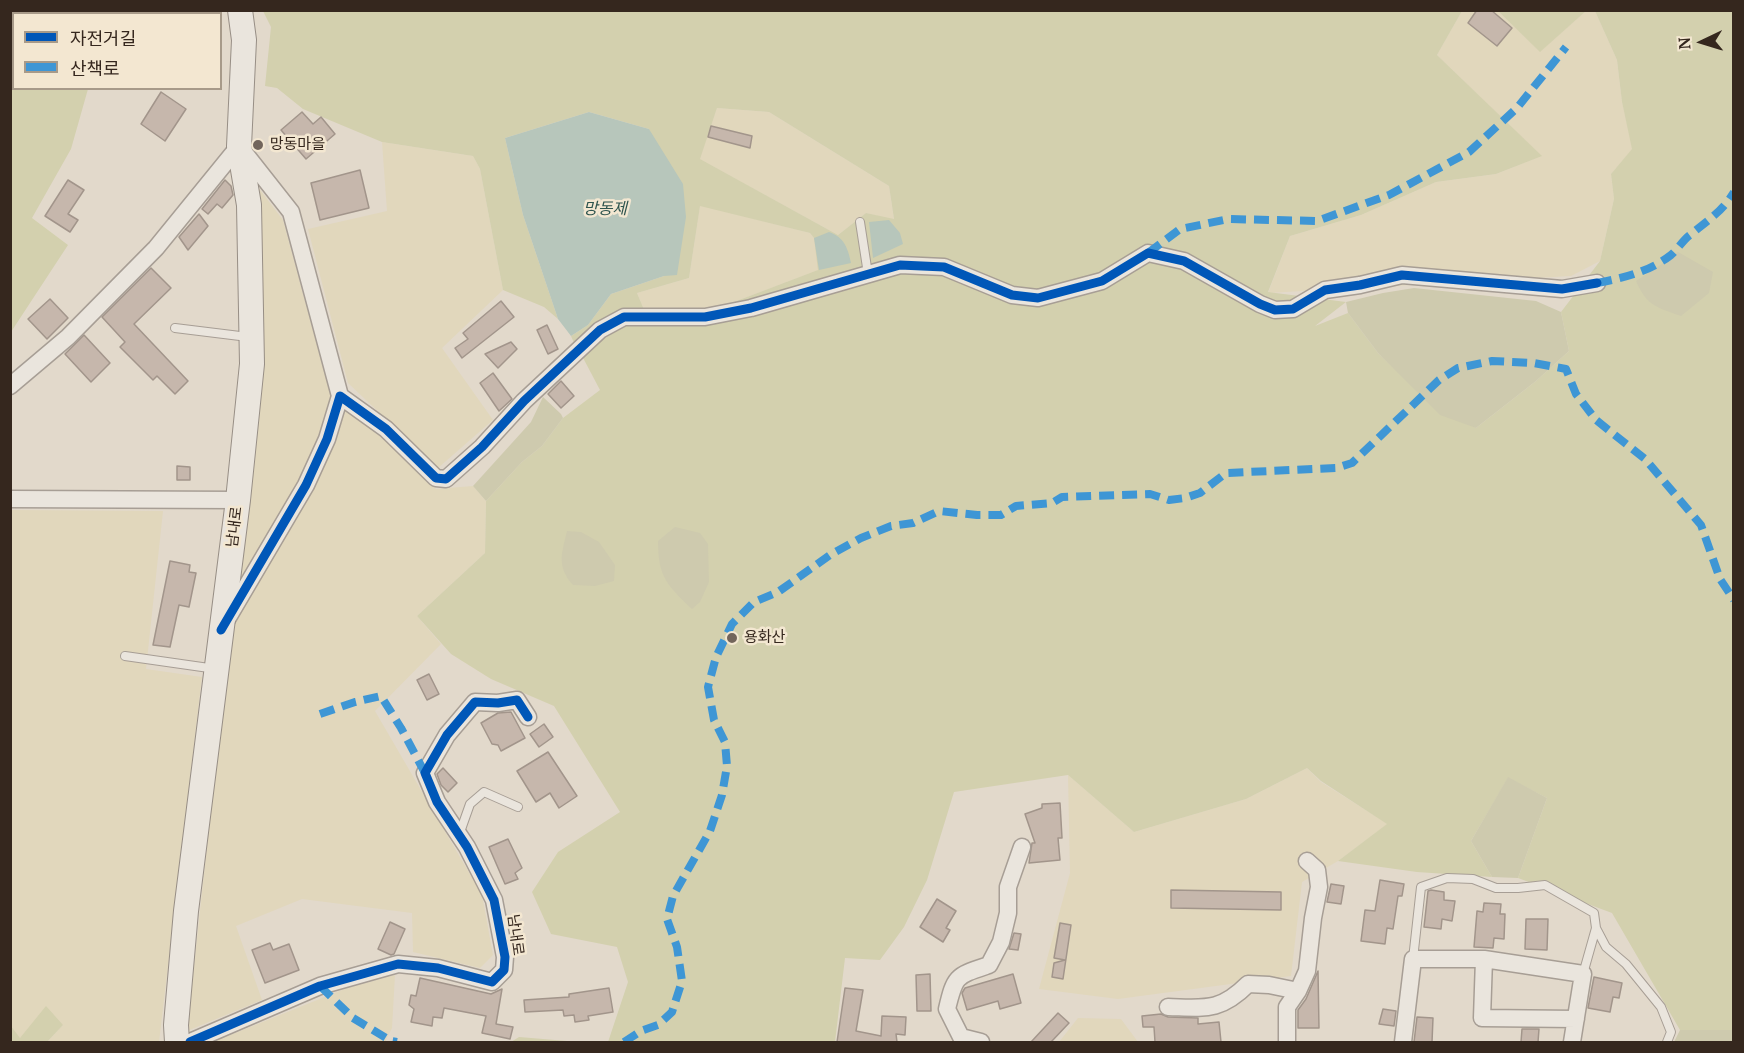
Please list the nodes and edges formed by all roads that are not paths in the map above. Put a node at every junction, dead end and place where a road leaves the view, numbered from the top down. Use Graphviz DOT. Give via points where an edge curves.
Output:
graph roads {
  1 [pos="240,10"];
  2 [pos="239,146"];
  3 [pos="860,222"];
  4 [pos="868,274"];
  5 [pos="1596,283"];
  6 [pos="176,328"];
  7 [pos="252,338"];
  8 [pos="10,386"];
  9 [pos="340,396"];
  10 [pos="10,499"];
  11 [pos="238,500"];
  12 [pos="221,630"];
  13 [pos="125,656"];
  14 [pos="216,669"];
  15 [pos="528,717"];
  16 [pos="518,807"];
  17 [pos="459,835"];
  18 [pos="1022,847"];
  19 [pos="1307,861"];
  20 [pos="1596,928"];
  21 [pos="1413,959"];
  22 [pos="1484,959"];
  23 [pos="1583,974"];
  24 [pos="1298,991"];
  25 [pos="1168,1007"];
  26 [pos="1576,1019"];
  27 [pos="177,1042"];
  28 [pos="190,1042"];
  29 [pos="981,1042"];
  30 [pos="1287,1042"];
  31 [pos="1403,1042"];
  32 [pos="1572,1042"];
  33 [pos="1667,1042"];
  1 -- 2 [label="street, 남내로" via="244,40"];
  2 -- 7 [label="street, 남내로" via="249,205"];
  2 -- 8 [label="street" via="156,248 68,337"];
  2 -- 9 [label="street" via="291,212"];
  3 -- 4 [label="lane"];
  4 -- 5 [label="street" via="900,265 944,267 1012,295 1038,298 1102,282 1148,253 1184,261 1275,310 1293,309 1325,290 1402,275 1562,289"];
  4 -- 9 [label="street" via="751,308 705,317 624,317 600,330 446,479 436,478 386,429"];
  6 -- 7 [label="lane"];
  7 -- 11 [label="street, 남내로"];
  9 -- 12 [label="street" via="327,439 306,485"];
  10 -- 11 [label="street"];
  11 -- 12 [label="street, 남내로"];
  12 -- 14 [label="street, 남내로"];
  13 -- 14 [label="lane"];
  14 -- 27 [label="street, 남내로" via="186,911"];
  15 -- 17 [label="street, 남내로" via="517,700 475,702 447,735 430,764 425,773 437,802"];
  16 -- 17 [label="lane" via="484,792 470,804"];
  17 -- 28 [label="street, 남내로" via="494,900 505,957 504,969 492,982 438,968 398,964 320,986"];
  18 -- 29 [label="street" via="1008,886 1008,913 1001,942 989,965 965,973 953,984 947,1009 961,1037"];
  19 -- 24 [label="street" via="1317,870 1319,887 1307,971"];
  20 -- 21 [label="lane" via="1594,913 1545,885 1497,888 1473,879 1447,878 1421,887"];
  20 -- 23 [label="lane"];
  20 -- 33 [label="lane" via="1606,947 1626,964 1661,1007 1671,1032"];
  21 -- 22 [label="street"];
  21 -- 31 [label="street"];
  22 -- 23 [label="street"];
  22 -- 26 [label="street" via="1482,1018"];
  23 -- 26 [label="street"];
  24 -- 25 [label="street" via="1248,984 1233,999 1209,1008"];
  24 -- 30 [label="street" via="1287,1008"];
  26 -- 32 [label="street"];
}
